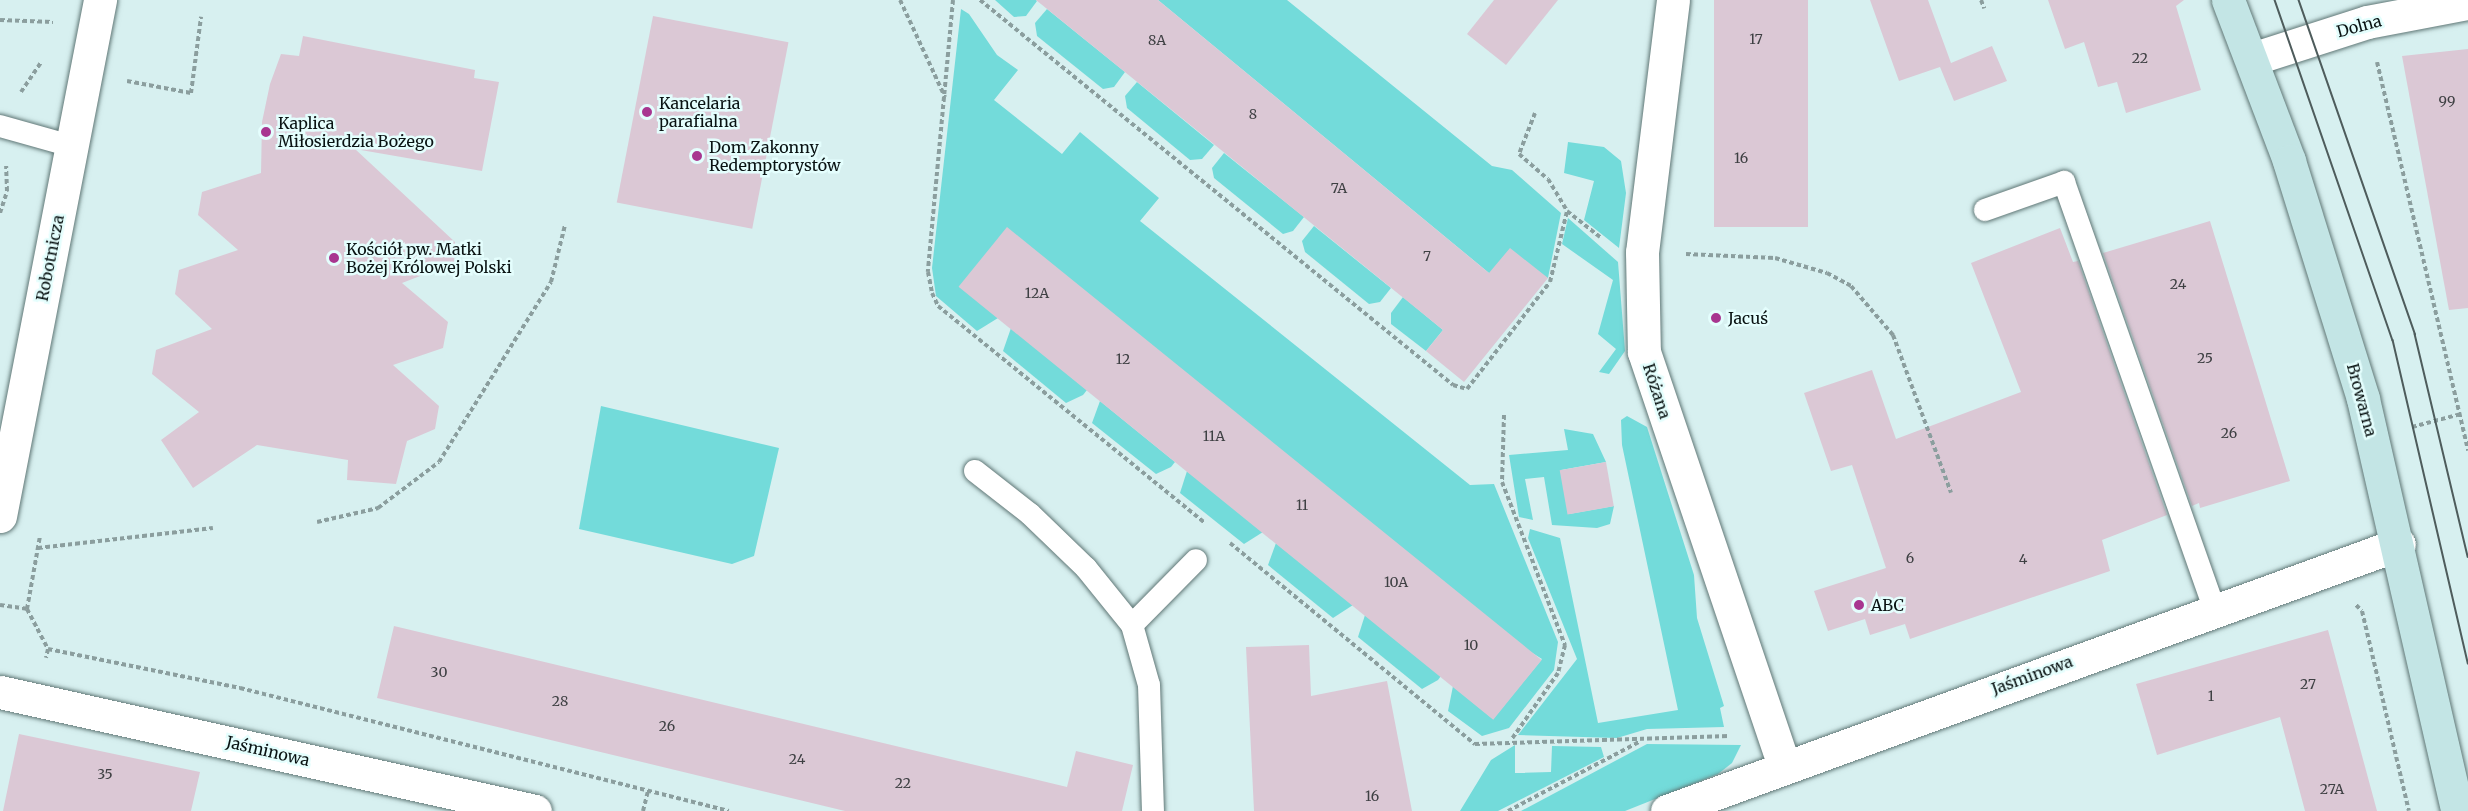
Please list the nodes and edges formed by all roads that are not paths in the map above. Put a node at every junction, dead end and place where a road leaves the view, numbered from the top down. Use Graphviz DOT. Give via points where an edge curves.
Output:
graph roads {
  1 [pos="100,0"];
  2 [pos="1673,0"];
  3 [pos="2228,0"];
  4 [pos="2468,3"];
  5 [pos="2252,59"];
  6 [pos="0,126"];
  7 [pos="71,147"];
  8 [pos="1985,210"];
  9 [pos="975,471"];
  10 [pos="0,516"];
  11 [pos="2399,544"];
  12 [pos="1196,560"];
  13 [pos="2214,609"];
  14 [pos="1132,625"];
  15 [pos="0,692"];
  16 [pos="1784,765"];
  17 [pos="535,811"];
  18 [pos="1153,811"];
  19 [pos="1667,811"];
  20 [pos="2457,811"];
  1 -- 7 [label="street, Robotnicza"];
  2 -- 16 [label="street, Różana" via="1642,252 1642,327 1650,375"];
  3 -- 5 [label="main road, Browarna"];
  4 -- 5 [label="street, Dolna" via="2367,22"];
  5 -- 11 [label="main road, Browarna" via="2326,272"];
  6 -- 7 [label="lane"];
  7 -- 10 [label="street, Robotnicza"];
  8 -- 13 [label="lane" via="2064,182"];
  9 -- 14 [label="lane" via="1030,514 1086,568"];
  11 -- 13 [label="street, Jaśminowa"];
  11 -- 20 [label="main road, Browarna"];
  12 -- 14 [label="lane"];
  13 -- 16 [label="street, Jaśminowa"];
  14 -- 18 [label="lane" via="1149,685"];
  15 -- 17 [label="street, Jaśminowa"];
  16 -- 19 [label="street, Jaśminowa"];
}
